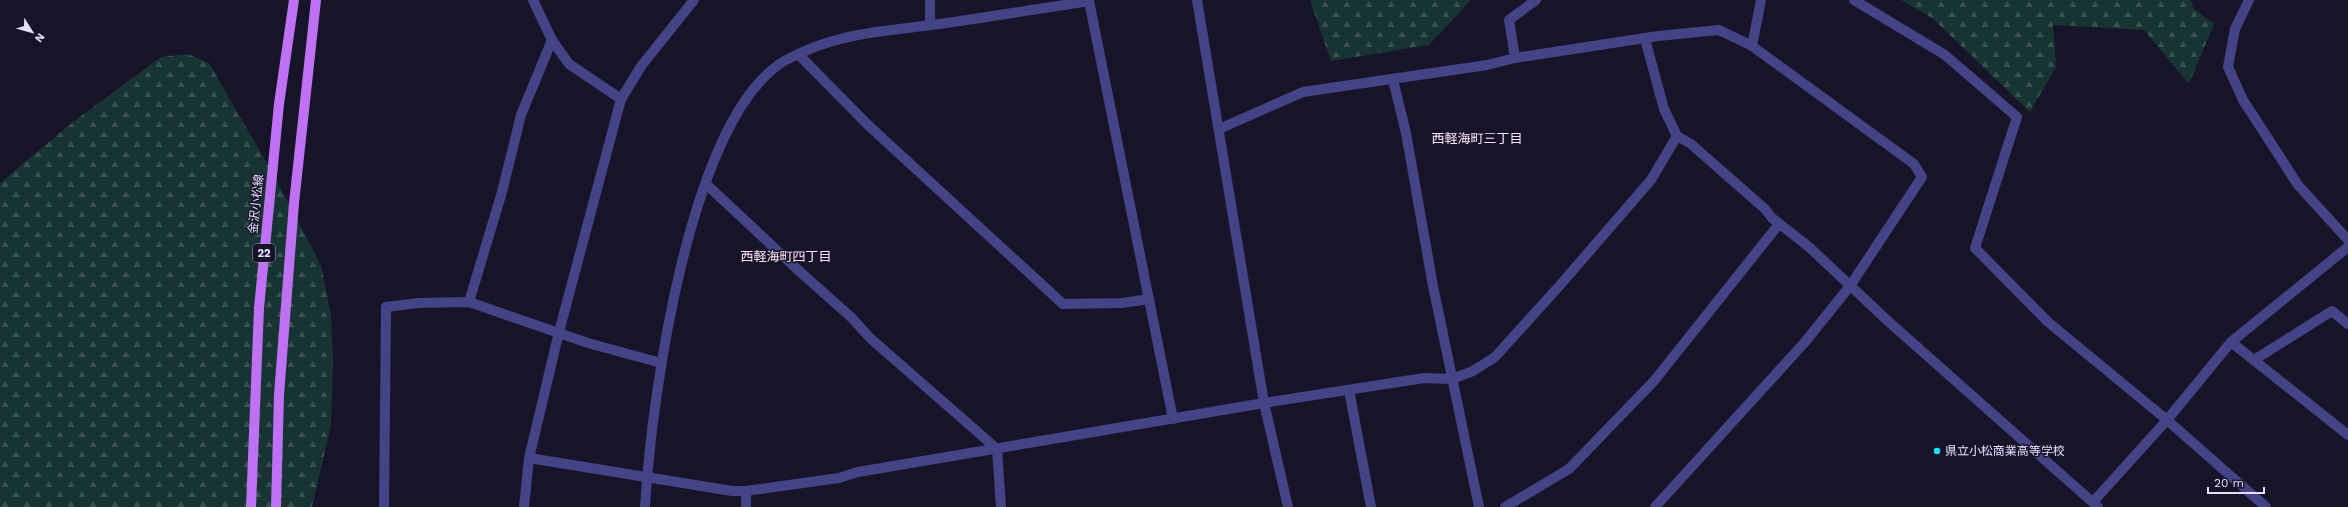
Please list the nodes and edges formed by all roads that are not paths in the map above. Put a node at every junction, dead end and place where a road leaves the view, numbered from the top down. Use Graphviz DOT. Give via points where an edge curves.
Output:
graph roads {
  1 [pos="294,0"];
  2 [pos="316,0"];
  3 [pos="532,0"];
  4 [pos="694,0"];
  5 [pos="930,0"];
  6 [pos="1197,0"];
  7 [pos="1536,0"];
  8 [pos="1761,0"];
  9 [pos="1854,0"];
  10 [pos="2249,0"];
  11 [pos="930,25"];
  12 [pos="1645,39"];
  13 [pos="552,40"];
  14 [pos="1752,46"];
  15 [pos="799,55"];
  16 [pos="1515,58"];
  17 [pos="1393,80"];
  18 [pos="621,99"];
  19 [pos="1219,129"];
  20 [pos="1677,136"];
  21 [pos="706,184"];
  22 [pos="1779,224"];
  23 [pos="2348,240"];
  24 [pos="2348,247"];
  25 [pos="1850,286"];
  26 [pos="1149,299"];
  27 [pos="469,302"];
  28 [pos="2348,324"];
  29 [pos="559,332"];
  30 [pos="2231,342"];
  31 [pos="2254,360"];
  32 [pos="660,363"];
  33 [pos="1452,379"];
  34 [pos="1349,390"];
  35 [pos="1264,403"];
  36 [pos="1173,419"];
  37 [pos="2167,420"];
  38 [pos="2348,435"];
  39 [pos="997,449"];
  40 [pos="529,458"];
  41 [pos="647,477"];
  42 [pos="746,491"];
  43 [pos="2096,505"];
  44 [pos="251,507"];
  45 [pos="276,507"];
  46 [pos="384,507"];
  47 [pos="524,507"];
  48 [pos="645,507"];
  49 [pos="746,507"];
  50 [pos="1001,507"];
  51 [pos="1288,507"];
  52 [pos="1371,507"];
  53 [pos="1479,507"];
  54 [pos="1505,507"];
  55 [pos="1654,507"];
  56 [pos="2266,507"];
  1 -- 44 [label="main road, 金沢小松線 / 22" via="279,104 259,308"];
  2 -- 45 [label="main road, 22" via="294,203 279,395"];
  3 -- 13 [label="street"];
  4 -- 18 [label="street" via="642,65"];
  5 -- 11 [label="street"];
  6 -- 19 [label="street"];
  7 -- 16 [label="street" via="1510,20"];
  8 -- 14 [label="street"];
  9 -- 37 [label="street" via="1945,54 2017,117 1975,248 2048,322"];
  10 -- 23 [label="street" via="2235,29 2228,67 2243,100 2298,185"];
  11 -- 15 [label="street" via="843,36"];
  11 -- 26 [label="street" via="1089,1"];
  12 -- 14 [label="street" via="1719,30"];
  12 -- 16 [label="street"];
  12 -- 20 [label="street" via="1664,109"];
  13 -- 18 [label="street" via="569,64"];
  13 -- 27 [label="street" via="521,115 502,192"];
  14 -- 25 [label="street" via="1914,164 1922,177"];
  15 -- 21 [label="street" via="786,61 759,82 731,122"];
  15 -- 26 [label="street" via="868,125 1063,304 1122,303"];
  16 -- 17 [label="street" via="1488,65"];
  17 -- 19 [label="street" via="1303,92"];
  17 -- 33 [label="street" via="1406,132"];
  18 -- 29 [label="street"];
  19 -- 35 [label="street"];
  20 -- 22 [label="street" via="1691,144"];
  20 -- 33 [label="street" via="1650,180 1495,357 1473,371"];
  21 -- 32 [label="street" via="682,259"];
  21 -- 39 [label="street" via="852,318 870,338"];
  22 -- 25 [label="street" via="1809,247"];
  22 -- 54 [label="street" via="1654,381 1569,469"];
  24 -- 30 [label="street"];
  25 -- 43 [label="street"];
  25 -- 55 [label="street" via="1805,342"];
  26 -- 36 [label="street"];
  27 -- 29 [label="street"];
  27 -- 46 [label="street" via="418,303 386,307"];
  28 -- 31 [label="street" via="2332,311"];
  29 -- 32 [label="street" via="588,344"];
  29 -- 40 [label="street"];
  30 -- 31 [label="street"];
  30 -- 37 [label="street"];
  31 -- 38 [label="street"];
  32 -- 41 [label="street"];
  33 -- 34 [label="street" via="1424,378"];
  33 -- 53 [label="street"];
  34 -- 35 [label="street"];
  34 -- 52 [label="street"];
  35 -- 36 [label="street"];
  35 -- 51 [label="street"];
  36 -- 39 [label="street"];
  37 -- 43 [label="street"];
  37 -- 56 [label="street"];
  39 -- 42 [label="street" via="858,472 839,478"];
  39 -- 50 [label="street"];
  40 -- 41 [label="street"];
  40 -- 47 [label="street"];
  41 -- 42 [label="street" via="732,492"];
  41 -- 48 [label="street"];
  42 -- 49 [label="street"];
}
